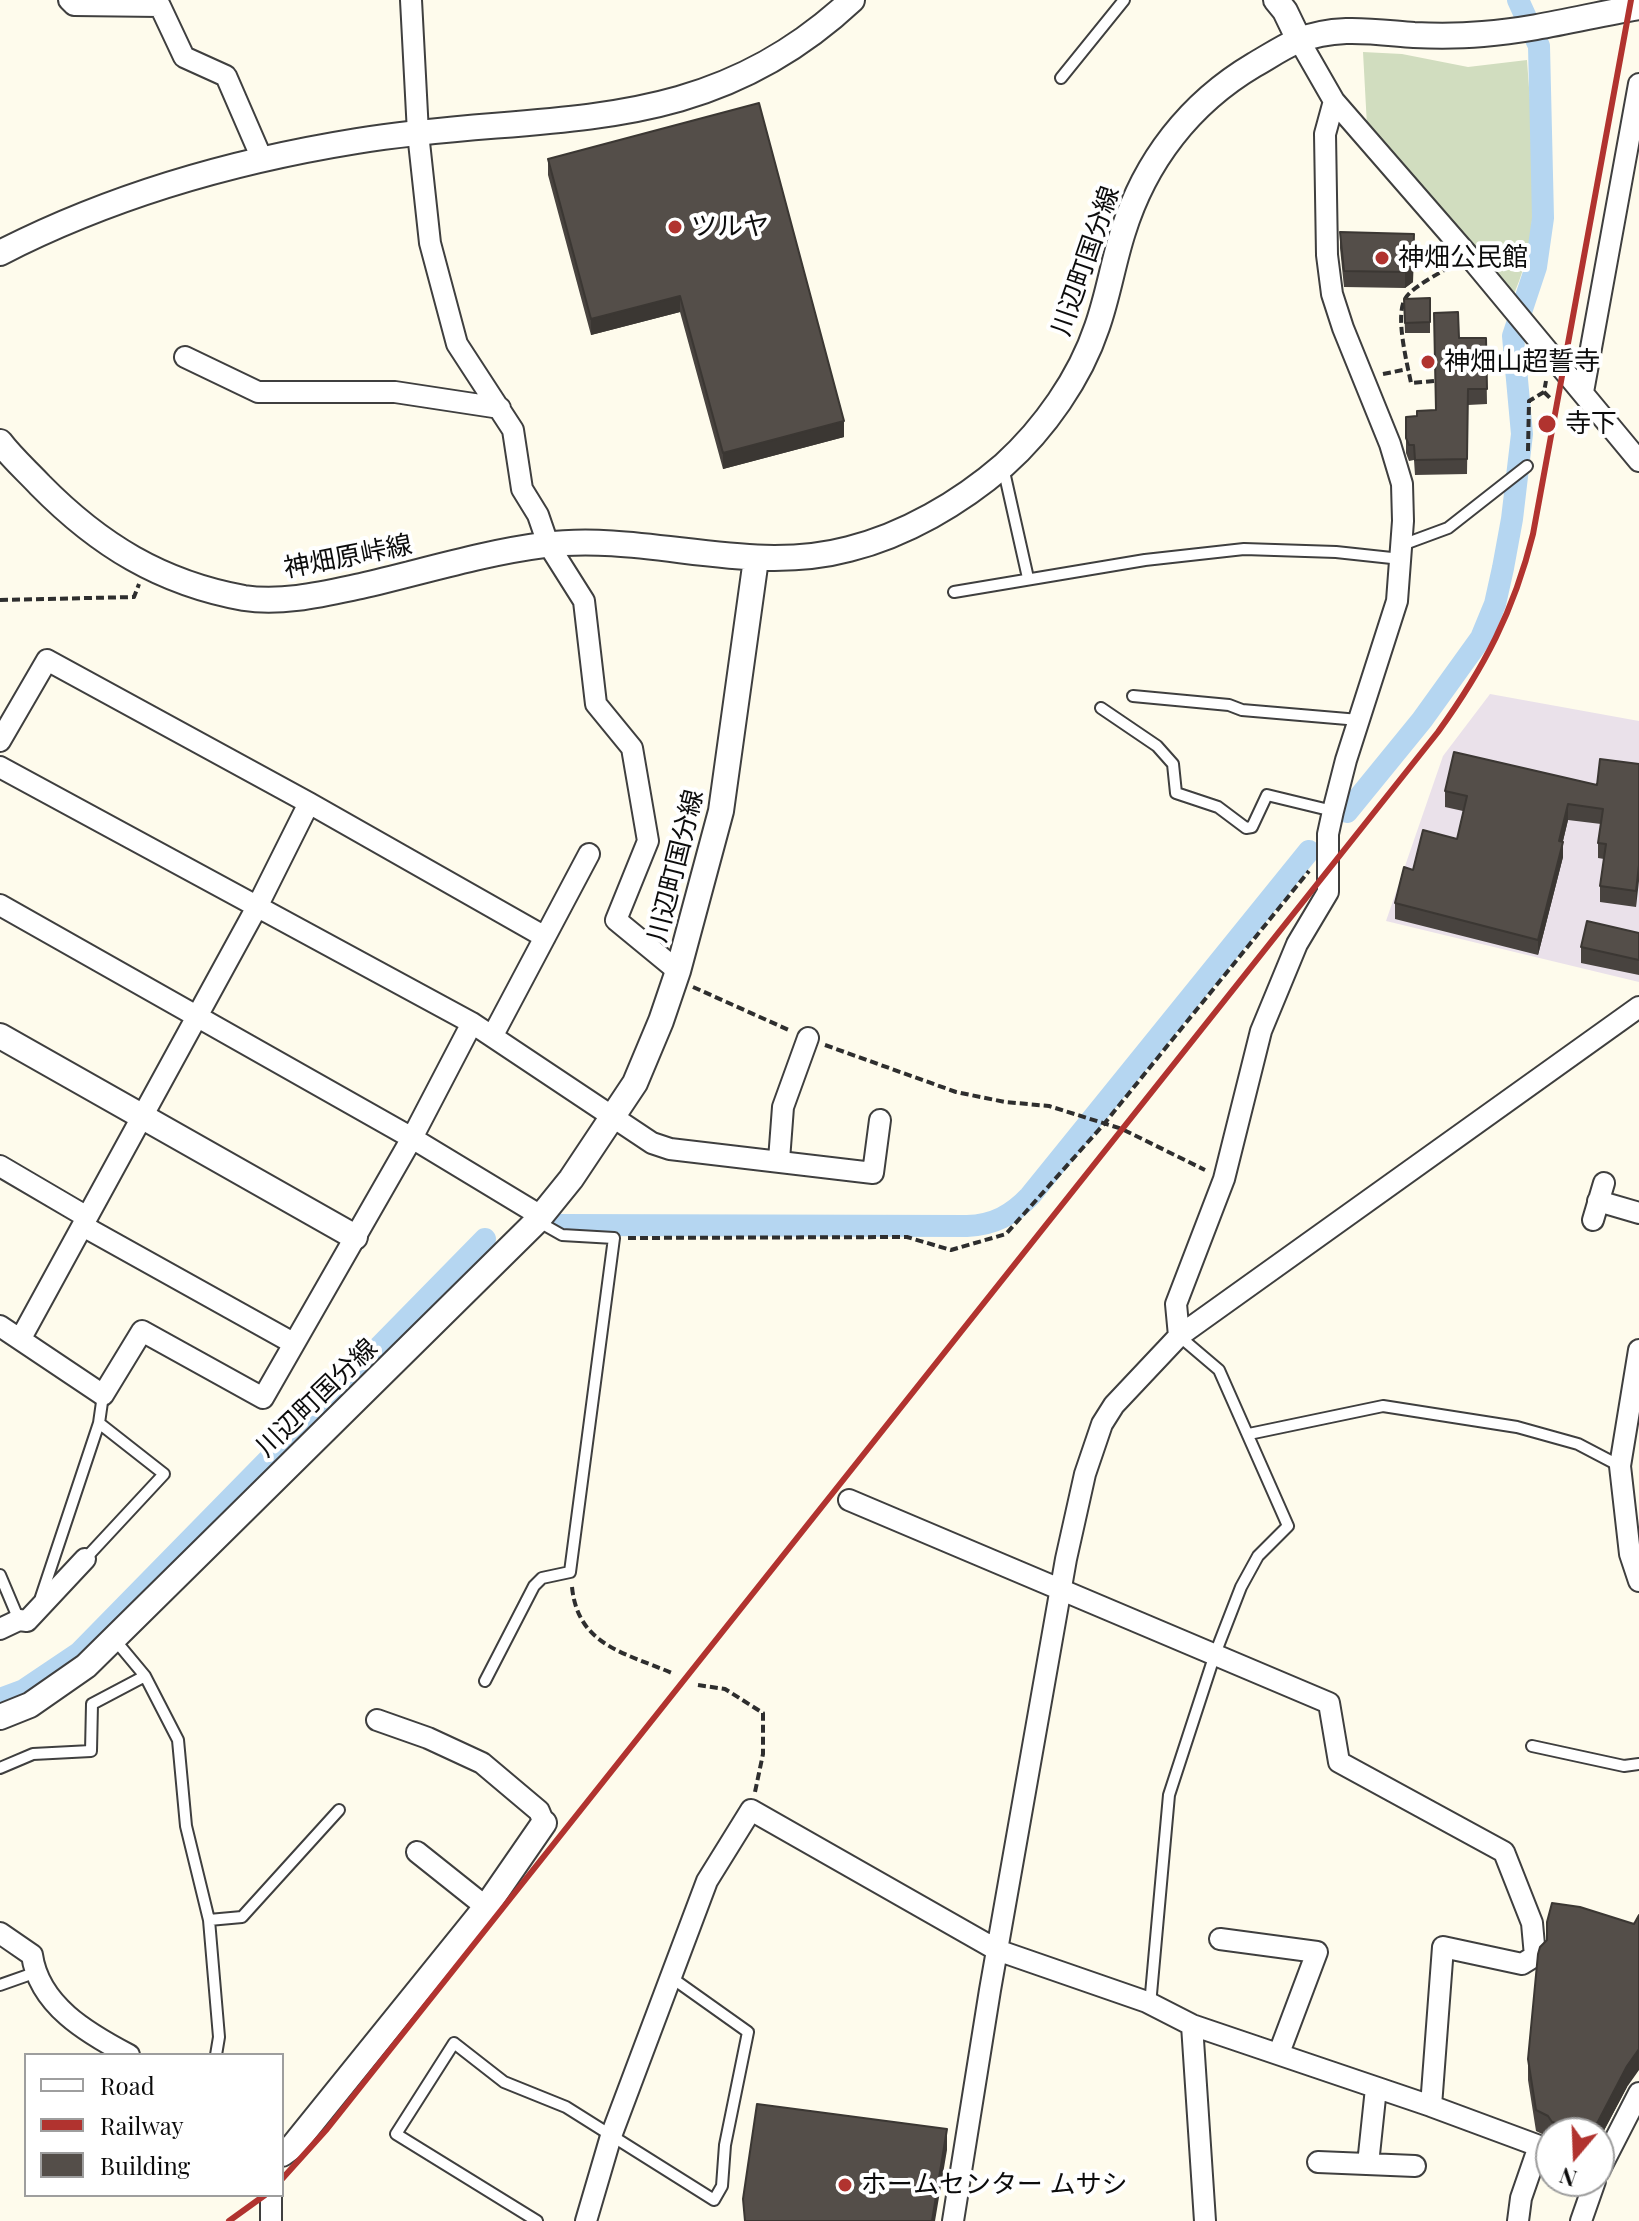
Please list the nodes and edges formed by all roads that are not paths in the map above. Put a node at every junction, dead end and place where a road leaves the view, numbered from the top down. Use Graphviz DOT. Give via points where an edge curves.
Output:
graph roads {
  1 [pos="69,0"];
  2 [pos="411,0"];
  3 [pos="852,0"];
  4 [pos="1124,0"];
  5 [pos="1276,0"];
  6 [pos="1639,7"];
  7 [pos="1299,40"];
  8 [pos="1061,78"];
  9 [pos="1639,84"];
  10 [pos="1334,101"];
  11 [pos="418,133"];
  12 [pos="262,159"];
  13 [pos="0,253"];
  14 [pos="185,357"];
  15 [pos="1583,392"];
  16 [pos="500,408"];
  17 [pos="0,442"];
  18 [pos="1639,461"];
  19 [pos="1003,465"];
  20 [pos="1521,470"];
  21 [pos="548,544"];
  22 [pos="1402,552"];
  23 [pos="756,559"];
  24 [pos="1028,578"];
  25 [pos="954,592"];
  26 [pos="1133,696"];
  27 [pos="1101,708"];
  28 [pos="1359,720"];
  29 [pos="0,741"];
  30 [pos="0,767"];
  31 [pos="309,803"];
  32 [pos="1333,811"];
  33 [pos="589,854"];
  34 [pos="0,905"];
  35 [pos="258,905"];
  36 [pos="545,937"];
  37 [pos="678,971"];
  38 [pos="1639,1007"];
  39 [pos="197,1016"];
  40 [pos="472,1023"];
  41 [pos="493,1035"];
  42 [pos="0,1036"];
  43 [pos="808,1038"];
  44 [pos="144,1117"];
  45 [pos="613,1119"];
  46 [pos="880,1120"];
  47 [pos="412,1138"];
  48 [pos="779,1160"];
  49 [pos="0,1166"];
  50 [pos="1598,1201"];
  51 [pos="1639,1213"];
  52 [pos="539,1218"];
  53 [pos="85,1222"];
  54 [pos="355,1237"];
  55 [pos="0,1326"];
  56 [pos="1179,1336"];
  57 [pos="21,1338"];
  58 [pos="293,1343"];
  59 [pos="1639,1350"];
  60 [pos="103,1395"];
  61 [pos="99,1423"];
  62 [pos="1249,1434"];
  63 [pos="1620,1466"];
  64 [pos="849,1500"];
  65 [pos="85,1559"];
  66 [pos="0,1575"];
  67 [pos="1639,1581"];
  68 [pos="1061,1592"];
  69 [pos="28,1615"];
  70 [pos="0,1629"];
  71 [pos="113,1637"];
  72 [pos="1215,1654"];
  73 [pos="145,1676"];
  74 [pos="485,1681"];
  75 [pos="0,1717"];
  76 [pos="377,1720"];
  77 [pos="1532,1746"];
  78 [pos="1639,1764"];
  79 [pos="0,1768"];
  80 [pos="339,1810"];
  81 [pos="544,1823"];
  82 [pos="417,1852"];
  83 [pos="486,1907"];
  84 [pos="209,1920"];
  85 [pos="0,1933"];
  86 [pos="1220,1939"];
  87 [pos="997,1950"];
  88 [pos="34,1973"];
  89 [pos="672,1978"];
  90 [pos="0,1985"];
  91 [pos="1147,2002"];
  92 [pos="1192,2025"];
  93 [pos="125,2053"];
  94 [pos="216,2053"];
  95 [pos="1279,2053"];
  96 [pos="1376,2088"];
  97 [pos="1639,2093"];
  98 [pos="1431,2106"];
  99 [pos="611,2136"];
  100 [pos="1615,2140"];
  101 [pos="284,2153"];
  102 [pos="1318,2162"];
  103 [pos="1368,2164"];
  104 [pos="1415,2166"];
  105 [pos="271,2197"];
  106 [pos="1589,2197"];
  107 [pos="271,2221"];
  108 [pos="537,2221"];
  109 [pos="586,2221"];
  110 [pos="953,2221"];
  111 [pos="1205,2221"];
  112 [pos="1518,2221"];
  113 [pos="1581,2221"];
  1 -- 12 [label="street" via="74,5 160,6 184,57 226,76"];
  2 -- 11 [label="street"];
  3 -- 11 [label="street" via="789,50 684,99 606,116"];
  4 -- 8 [label="lane"];
  5 -- 7 [label="street"];
  6 -- 7 [label="street, 川辺町国分線" via="1488,34 1353,29"];
  7 -- 10 [label="street"];
  7 -- 19 [label="street, 川辺町国分線" via="1218,89 1169,139 1132,204 1086,353 1037,431"];
  9 -- 15 [label="street"];
  10 -- 15 [label="street"];
  10 -- 22 [label="street" via="1325,134 1332,294 1397,465 1404,502"];
  11 -- 12 [label="street"];
  11 -- 16 [label="street" via="430,243 457,344"];
  12 -- 13 [label="street" via="118,202"];
  14 -- 16 [label="street" via="258,392 395,392"];
  15 -- 18 [label="street"];
  16 -- 21 [label="street" via="513,430 522,489"];
  17 -- 21 [label="street, 神畑原峠線" via="102,542 179,581 249,599 291,599"];
  19 -- 23 [label="street, 川辺町国分線" via="934,514 879,540 820,555"];
  19 -- 24 [label="lane"];
  20 -- 22 [label="lane" via="1448,528"];
  21 -- 23 [label="street, 神畑原峠線" via="633,543"];
  21 -- 37 [label="street" via="584,601 596,704 632,748 648,841 616,920"];
  22 -- 24 [label="lane" via="1244,549"];
  22 -- 28 [label="street" via="1397,601"];
  23 -- 37 [label="street, 川辺町国分線" via="721,811"];
  24 -- 25 [label="lane"];
  26 -- 28 [label="lane"];
  27 -- 32 [label="lane" via="1157,746 1173,764 1176,793 1218,807 1246,828 1252,827 1267,795"];
  28 -- 32 [label="street"];
  29 -- 31 [label="street" via="47,660"];
  30 -- 35 [label="street"];
  31 -- 35 [label="street"];
  31 -- 36 [label="street"];
  32 -- 56 [label="street" via="1328,892 1297,944 1265,1020 1224,1179 1176,1304"];
  33 -- 36 [label="street"];
  34 -- 39 [label="street"];
  35 -- 39 [label="street"];
  35 -- 40 [label="street"];
  36 -- 41 [label="street"];
  37 -- 45 [label="street, 川辺町国分線" via="635,1083"];
  38 -- 56 [label="street"];
  39 -- 44 [label="street"];
  39 -- 47 [label="street"];
  40 -- 41 [label="street"];
  40 -- 47 [label="street"];
  41 -- 45 [label="street"];
  42 -- 44 [label="street"];
  43 -- 48 [label="street" via="783,1107"];
  44 -- 53 [label="street"];
  44 -- 54 [label="street"];
  45 -- 48 [label="street" via="670,1149"];
  45 -- 52 [label="street, 川辺町国分線"];
  46 -- 48 [label="street" via="873,1173"];
  47 -- 52 [label="street"];
  47 -- 54 [label="street"];
  49 -- 53 [label="street"];
  50 -- 51 [label="street"];
  52 -- 71 [label="street, 川辺町国分線"];
  52 -- 74 [label="lane" via="562,1235 614,1238 570,1572 542,1578 534,1586"];
  53 -- 57 [label="street"];
  53 -- 58 [label="street"];
  54 -- 58 [label="street"];
  55 -- 57 [label="street"];
  56 -- 62 [label="lane" via="1219,1370"];
  56 -- 68 [label="street" via="1128,1387 1102,1424 1085,1474"];
  57 -- 60 [label="street"];
  58 -- 60 [label="street" via="263,1398 142,1331"];
  59 -- 63 [label="street"];
  60 -- 61 [label="lane"];
  61 -- 65 [label="lane" via="164,1474"];
  61 -- 69 [label="lane"];
  62 -- 63 [label="lane" via="1383,1406 1517,1427 1578,1444"];
  62 -- 72 [label="lane" via="1288,1526 1258,1556"];
  63 -- 67 [label="street" via="1630,1554"];
  64 -- 68 [label="street"];
  65 -- 69 [label="street"];
  66 -- 69 [label="lane"];
  68 -- 72 [label="street"];
  68 -- 87 [label="street"];
  69 -- 70 [label="street"];
  71 -- 73 [label="lane"];
  71 -- 75 [label="street, 川辺町国分線" via="54,1689"];
  72 -- 91 [label="lane" via="1169,1795"];
  72 -- 98 [label="street" via="1329,1703 1339,1762 1504,1852 1532,1923 1535,1956 1522,1964 1443,1947"];
  73 -- 79 [label="lane" via="92,1704 91,1751 33,1754"];
  73 -- 84 [label="lane" via="178,1740 186,1826"];
  76 -- 81 [label="street" via="482,1763 539,1811"];
  77 -- 78 [label="lane" via="1624,1766"];
  80 -- 84 [label="lane" via="242,1917"];
  81 -- 83 [label="street"];
  82 -- 83 [label="street"];
  83 -- 101 [label="street"];
  84 -- 94 [label="lane"];
  85 -- 88 [label="street" via="32,1955"];
  86 -- 95 [label="street" via="1317,1952"];
  87 -- 89 [label="street" via="751,1810 707,1881"];
  87 -- 91 [label="street"];
  87 -- 110 [label="street"];
  88 -- 90 [label="lane"];
  88 -- 93 [label="street" via="52,2002 98,2039"];
  89 -- 99 [label="street"];
  89 -- 99 [label="lane" via="748,2032 722,2186 714,2200"];
  91 -- 92 [label="street"];
  92 -- 95 [label="street"];
  92 -- 111 [label="street"];
  95 -- 96 [label="street"];
  96 -- 98 [label="street"];
  96 -- 103 [label="street"];
  97 -- 100 [label="street"];
  98 -- 112 [label="street" via="1539,2146"];
  99 -- 108 [label="lane" via="566,2107 504,2082 454,2043 396,2134"];
  99 -- 109 [label="street"];
  102 -- 103 [label="street"];
  103 -- 104 [label="street"];
  105 -- 107 [label="street"];
  106 -- 113 [label="street"];
}
